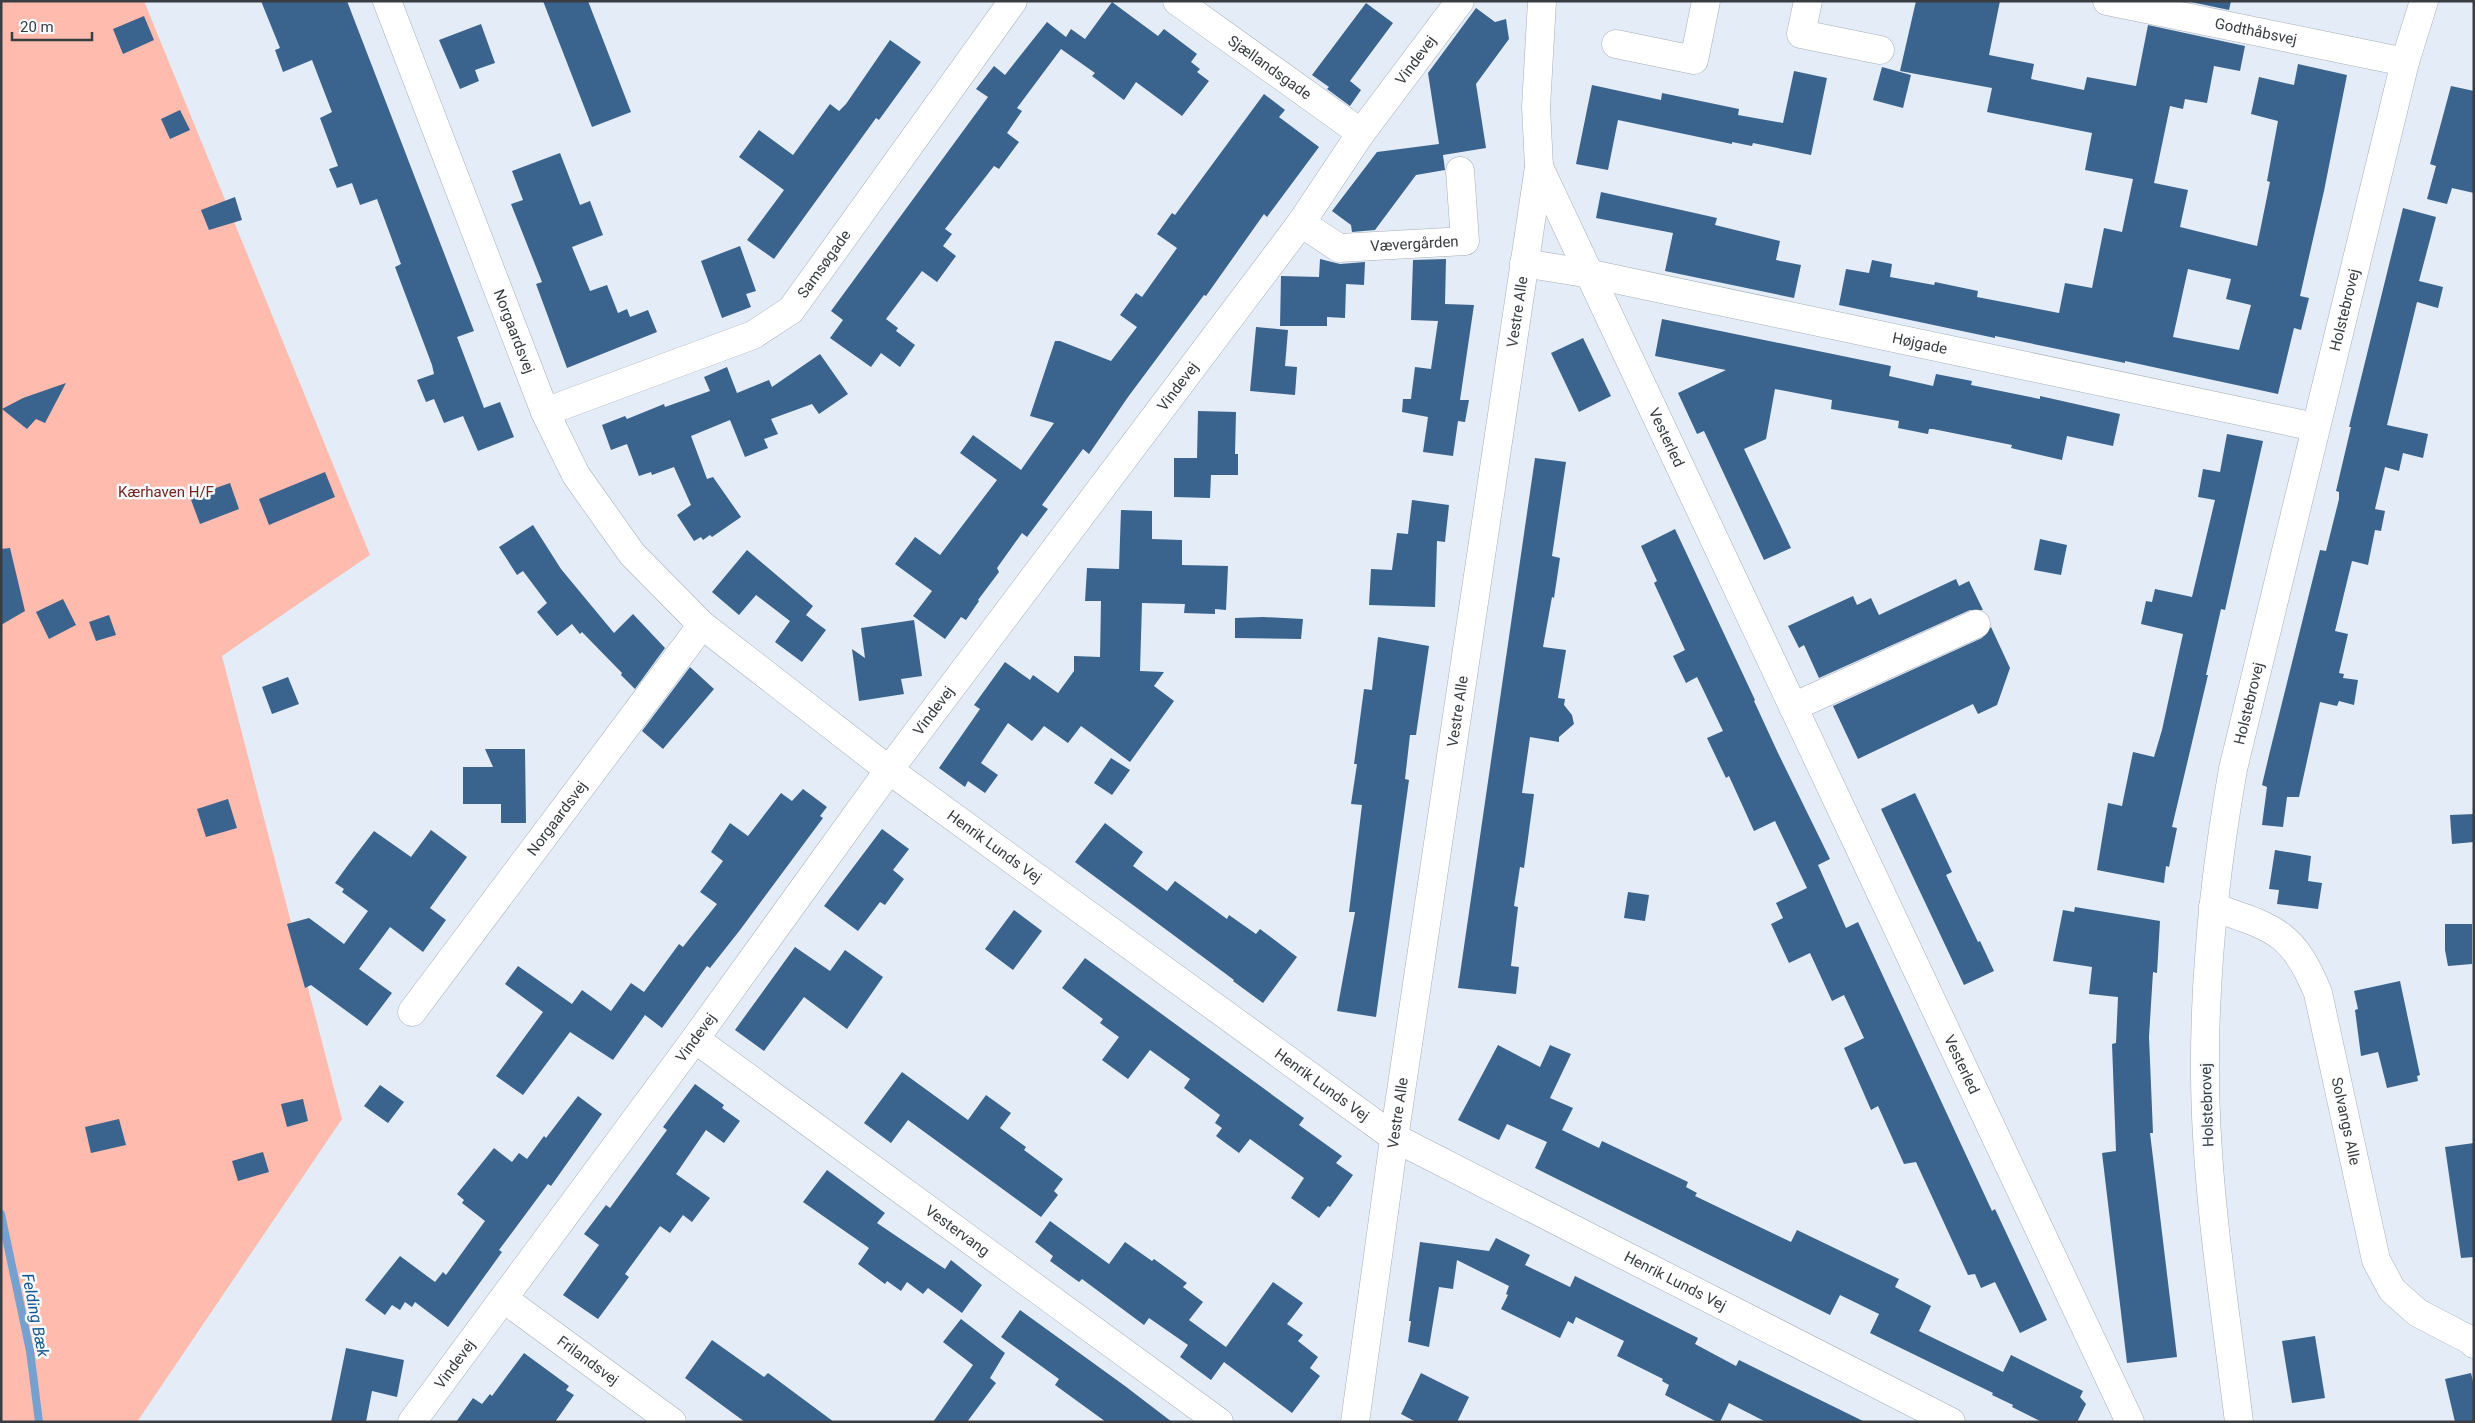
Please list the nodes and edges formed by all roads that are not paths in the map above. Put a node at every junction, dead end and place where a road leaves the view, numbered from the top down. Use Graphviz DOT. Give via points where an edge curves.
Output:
graph roads {
  1 [pos="387,1"];
  2 [pos="1013,1"];
  3 [pos="1177,1"];
  4 [pos="1460,1"];
  5 [pos="1542,1"];
  6 [pos="1706,1"];
  7 [pos="1808,1"];
  8 [pos="2107,1"];
  9 [pos="2424,1"];
  10 [pos="1616,44"];
  11 [pos="1880,50"];
  12 [pos="2406,62"];
  13 [pos="1361,133"];
  14 [pos="1539,167"];
  15 [pos="1460,171"];
  16 [pos="1302,223"];
  17 [pos="1524,263"];
  18 [pos="1590,274"];
  19 [pos="545,412"];
  20 [pos="2315,427"];
  21 [pos="702,624"];
  22 [pos="1976,624"];
  23 [pos="1793,707"];
  24 [pos="889,770"];
  25 [pos="2213,907"];
  26 [pos="412,1012"];
  27 [pos="695,1039"];
  28 [pos="1395,1138"];
  29 [pos="504,1299"];
  30 [pos="2474,1344"];
  31 [pos="412,1422"];
  32 [pos="672,1422"];
  33 [pos="1219,1422"];
  34 [pos="1355,1422"];
  35 [pos="1951,1422"];
  36 [pos="2130,1422"];
  37 [pos="2240,1422"];
  1 -- 19 [label="street, Norgaardsvej"];
  2 -- 19 [label="street, Samsøgade" via="791,310 753,334"];
  3 -- 13 [label="street, Sjællandsgade"];
  4 -- 13 [label="street, Vindevej"];
  5 -- 14 [label="street, Vestre Alle" via="1536,107"];
  6 -- 10 [label="street" via="1694,60"];
  7 -- 11 [label="street" via="1802,34"];
  8 -- 12 [label="street, Godthåbsvej"];
  9 -- 12 [label="street, Holstebrovej"];
  12 -- 20 [label="street, Holstebrovej"];
  13 -- 16 [label="street, Vindevej"];
  14 -- 17 [label="street, Vestre Alle"];
  14 -- 18 [label="street, Vesterled"];
  15 -- 16 [label="street, Vævergården" via="1465,241 1339,248"];
  16 -- 24 [label="street, Vindevej"];
  17 -- 18 [label="street, Højgade"];
  17 -- 28 [label="street, Vestre Alle"];
  18 -- 20 [label="street, Højgade"];
  18 -- 23 [label="street, Vesterled"];
  19 -- 21 [label="street, Norgaardsvej" via="576,475 632,554"];
  20 -- 25 [label="street, Holstebrovej" via="2233,769"];
  21 -- 24 [label="street, Norgaardsvej"];
  21 -- 26 [label="street, Norgaardsvej"];
  22 -- 23 [label="street"];
  23 -- 36 [label="street, Vesterled"];
  24 -- 27 [label="street, Vindevej"];
  24 -- 28 [label="street, Henrik Lunds Vej"];
  25 -- 30 [label="street, Solvangs Alle" via="2263,924 2289,942 2307,965 2318,993 2376,1260 2392,1290 2418,1313"];
  25 -- 37 [label="street, Holstebrovej" via="2205,997 2206,1108 2211,1198"];
  27 -- 29 [label="street, Vindevej"];
  27 -- 33 [label="street, Vestervang"];
  28 -- 34 [label="street, Vestre Alle"];
  28 -- 35 [label="street, Henrik Lunds Vej"];
  29 -- 31 [label="street, Vindevej"];
  29 -- 32 [label="street, Frilandsvej"];
}
